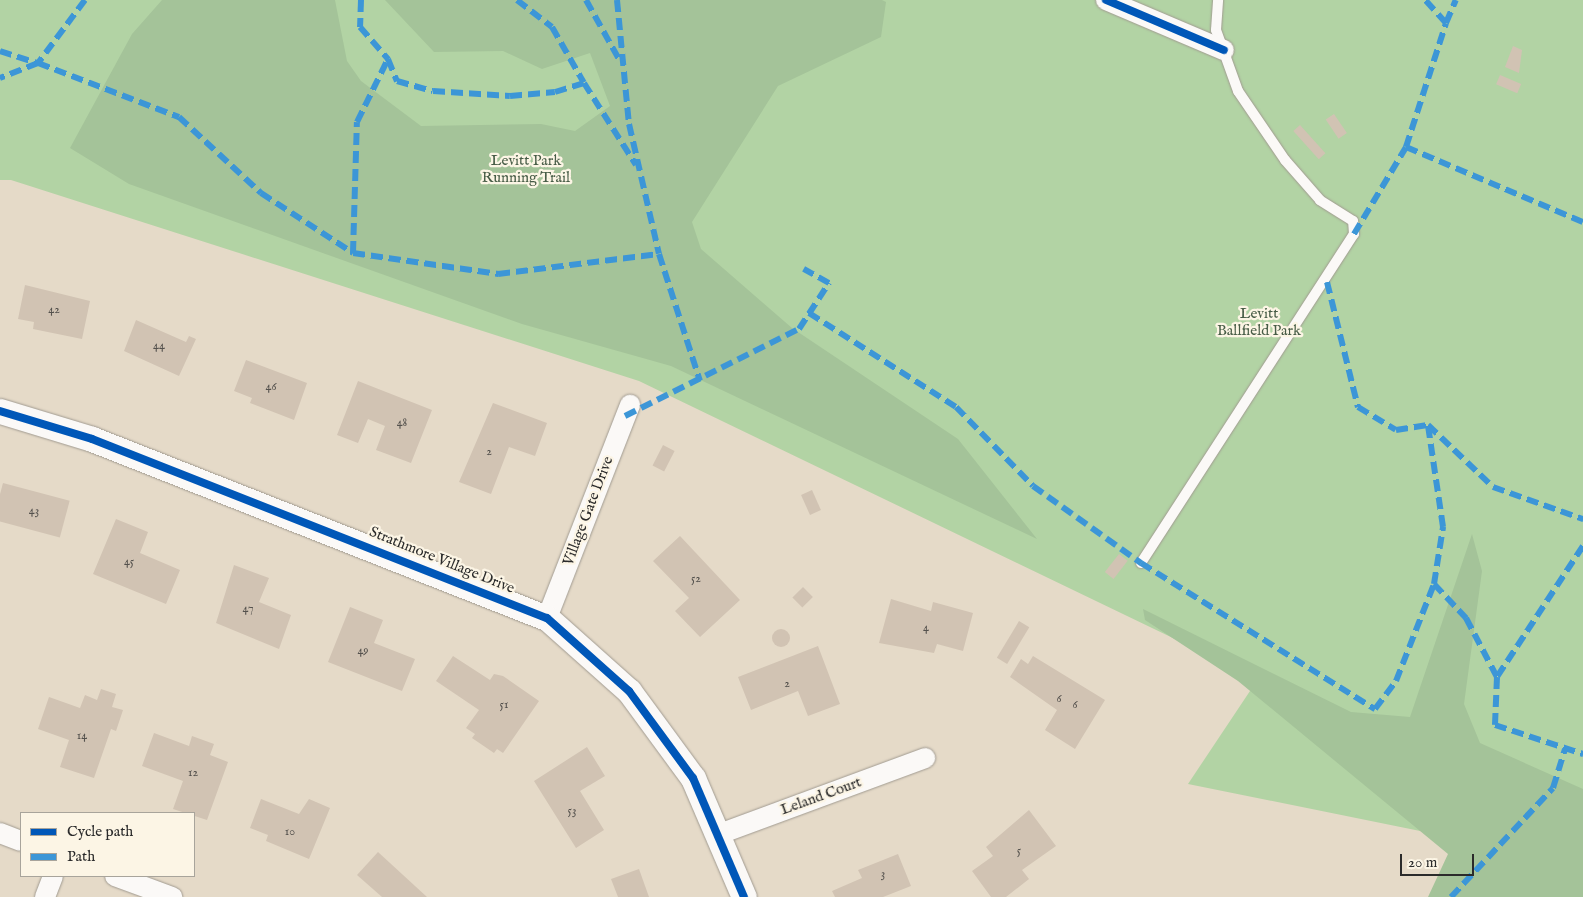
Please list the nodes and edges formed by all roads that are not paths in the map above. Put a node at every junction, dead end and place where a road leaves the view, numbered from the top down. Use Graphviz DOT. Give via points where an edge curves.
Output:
graph roads {
  1 [pos="1106,0"];
  2 [pos="1218,0"];
  3 [pos="1224,50"];
  4 [pos="630,405"];
  5 [pos="0,411"];
  6 [pos="1141,563"];
  7 [pos="547,618"];
  8 [pos="925,758"];
  9 [pos="0,833"];
  10 [pos="717,835"];
  11 [pos="20,841"];
  12 [pos="53,877"];
  13 [pos="117,877"];
  14 [pos="45,897"];
  15 [pos="172,897"];
  16 [pos="744,897"];
  1 -- 3 [label="street"];
  2 -- 3 [label="lane" via="1216,30"];
  3 -- 6 [label="lane" via="1238,91 1285,160 1320,200 1354,221 1354,234"];
  4 -- 7 [label="street, Village Gate Drive"];
  5 -- 7 [label="street, Strathmore Village Drive" via="92,439"];
  7 -- 10 [label="street, Strathmore Village Drive" via="605,665 649,716 693,778"];
  8 -- 10 [label="street, Leland Court"];
  9 -- 11 [label="street"];
  10 -- 16 [label="street, Strathmore Village Drive"];
  12 -- 14 [label="street"];
  13 -- 15 [label="street"];
}
